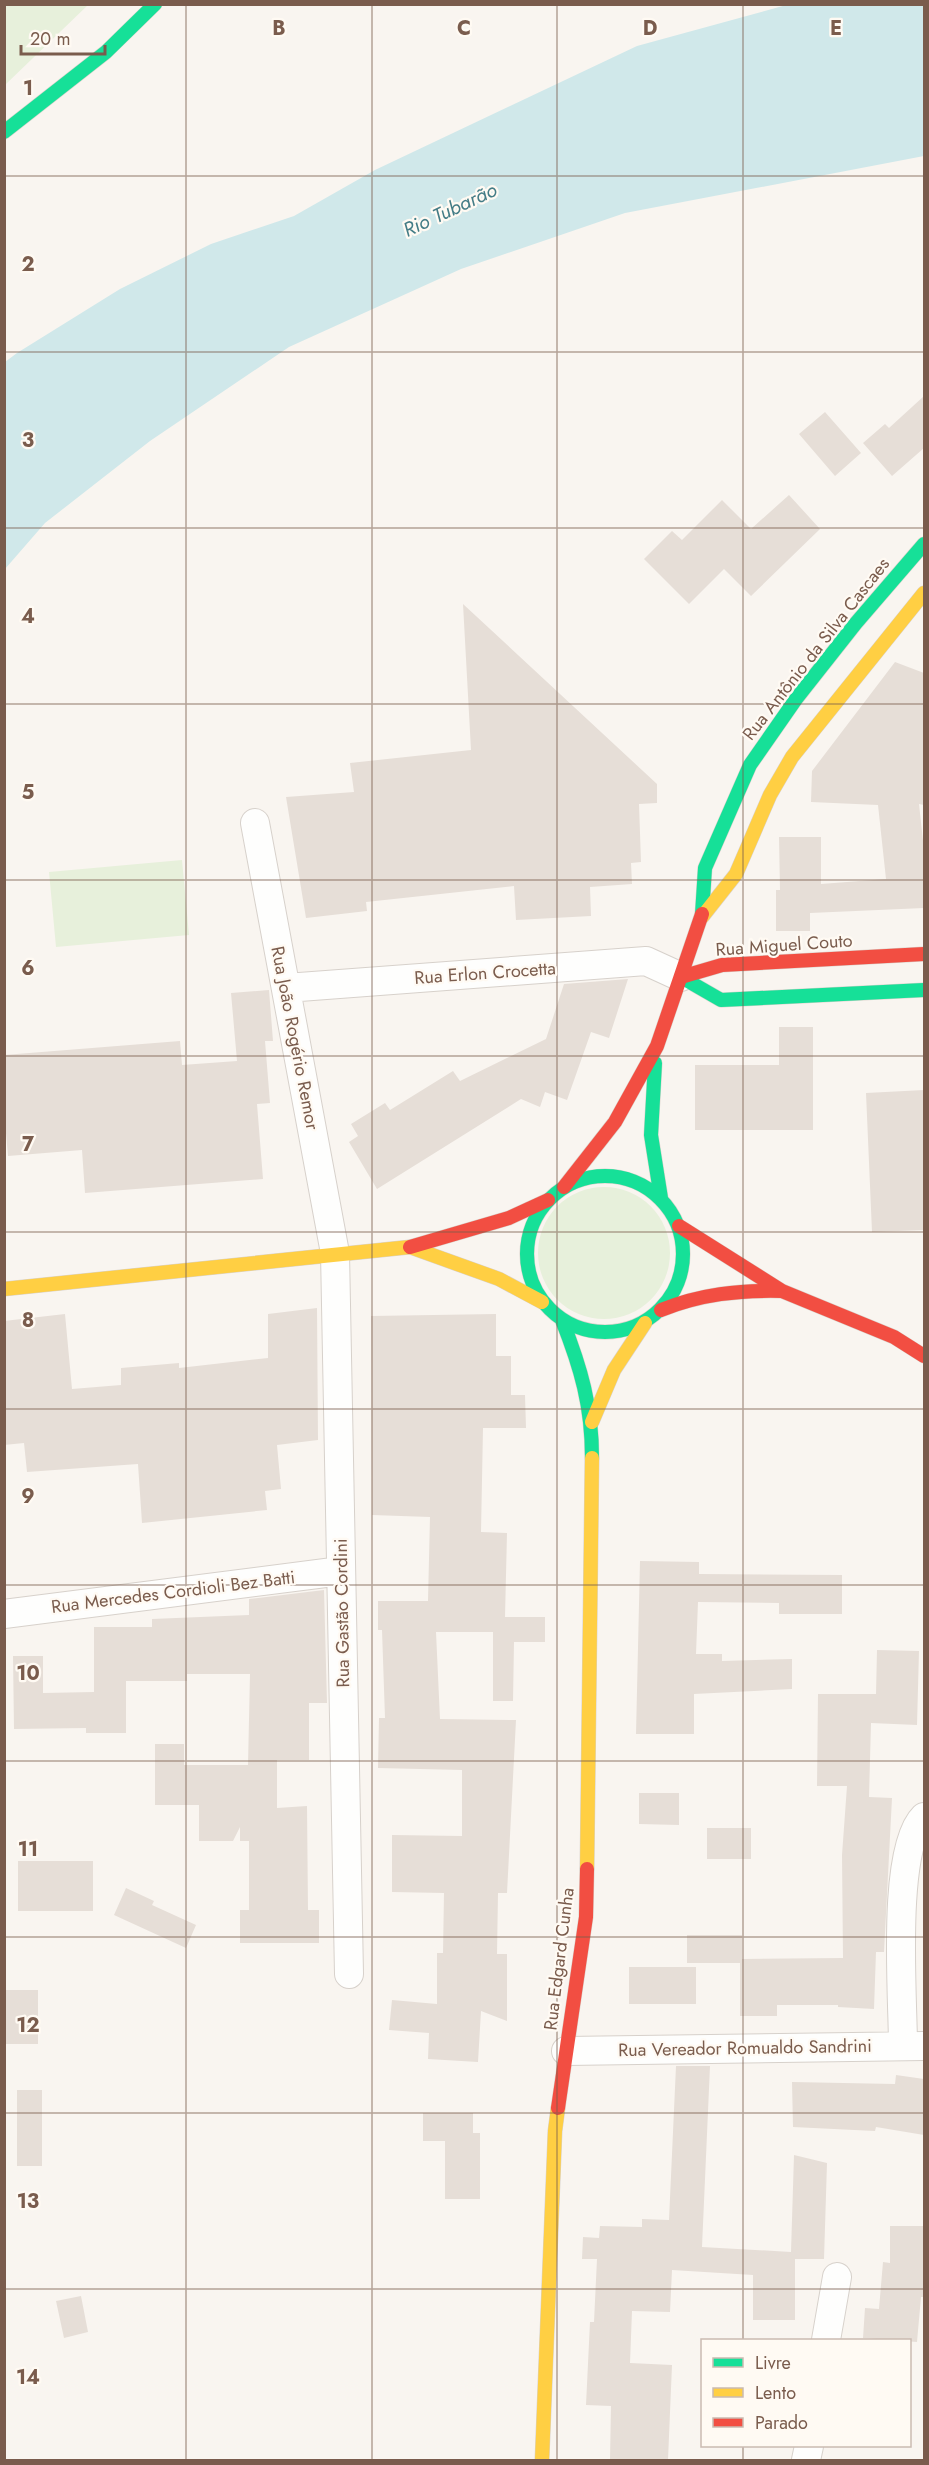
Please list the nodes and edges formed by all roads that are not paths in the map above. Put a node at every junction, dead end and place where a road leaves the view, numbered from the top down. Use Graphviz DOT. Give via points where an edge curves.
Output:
graph roads {
  1 [pos="155,4"];
  2 [pos="4,132"];
  3 [pos="924,544"];
  4 [pos="924,593"];
  5 [pos="808,709"];
  6 [pos="255,823"];
  7 [pos="702,917"];
  8 [pos="924,954"];
  9 [pos="681,977"];
  10 [pos="286,988"];
  11 [pos="924,990"];
  12 [pos="657,1046"];
  13 [pos="564,1187"];
  14 [pos="661,1198"];
  15 [pos="548,1200"];
  16 [pos="679,1226"];
  17 [pos="410,1247"];
  18 [pos="335,1253"];
  19 [pos="4,1289"];
  20 [pos="782,1291"];
  21 [pos="542,1302"];
  22 [pos="661,1310"];
  23 [pos="562,1320"];
  24 [pos="645,1323"];
  25 [pos="924,1336"];
  26 [pos="894,1337"];
  27 [pos="924,1356"];
  28 [pos="592,1424"];
  29 [pos="341,1571"];
  30 [pos="4,1614"];
  31 [pos="923,1818"];
  32 [pos="349,1974"];
  33 [pos="914,2046"];
  34 [pos="566,2051"];
  35 [pos="837,2277"];
  36 [pos="826,2339"];
  37 [pos="542,2460"];
  1 -- 2 [label="main road" via="106,52"];
  3 -- 5 [label="main road, Rua Antônio da Silva Cascaes" via="856,623"];
  4 -- 5 [label="main road, Rua Antônio da Silva Cascaes"];
  5 -- 7 [label="main road, Rua Antônio da Silva Cascaes" via="736,874"];
  5 -- 7 [label="main road, Rua Antônio da Silva Cascaes" via="761,746 740,784 705,868"];
  6 -- 10 [label="street, Rua João Rogério Remor"];
  7 -- 9 [label="main road, Rua Antônio da Silva Cascaes"];
  8 -- 9 [label="main road, Rua Miguel Couto" via="722,965"];
  9 -- 10 [label="street, Rua Erlon Crocetta" via="646,961"];
  9 -- 11 [label="main road" via="721,1000"];
  9 -- 12 [label="main road, Rua Antônio da Silva Cascaes"];
  10 -- 18 [label="street, Rua João Rogério Remor"];
  12 -- 13 [label="main road, Rua Antônio da Silva Cascaes" via="615,1122"];
  12 -- 14 [label="main road, Rua Antônio da Silva Cascaes" via="651,1135"];
  13 -- 14 [label="main road" via="588,1177 615,1176 640,1183"];
  13 -- 15 [label="main road"];
  14 -- 16 [label="main road"];
  15 -- 17 [label="main road" via="509,1218"];
  15 -- 21 [label="main road" via="533,1223 527,1250 530,1277"];
  16 -- 20 [label="main road"];
  16 -- 22 [label="main road" via="683,1271 675,1292"];
  17 -- 18 [label="main road"];
  17 -- 21 [label="main road" via="499,1279"];
  18 -- 19 [label="main road"];
  18 -- 29 [label="street, Rua Gastão Cordini"];
  20 -- 22 [label="main road" via="714,1292"];
  20 -- 26 [label="main road"];
  21 -- 23 [label="main road"];
  22 -- 24 [label="main road"];
  23 -- 24 [label="main road" via="581,1330 603,1334"];
  23 -- 28 [label="main road, Rua Edgard Cunha" via="582,1371"];
  24 -- 28 [label="main road, Rua Edgard Cunha" via="614,1366"];
  25 -- 26 [label="street"];
  26 -- 27 [label="main road"];
  28 -- 34 [label="main road, Rua Edgard Cunha" via="586,1917"];
  29 -- 30 [label="street, Rua Mercedes Cordioli Bez Batti"];
  29 -- 32 [label="street, Rua Gastão Cordini"];
  31 -- 33 [label="street" via="912,1839 904,1871"];
  33 -- 34 [label="street, Rua Vereador Romualdo Sandrini"];
  34 -- 37 [label="main road, Rua Edgard Cunha" via="554,2142"];
  35 -- 36 [label="street"];
}
